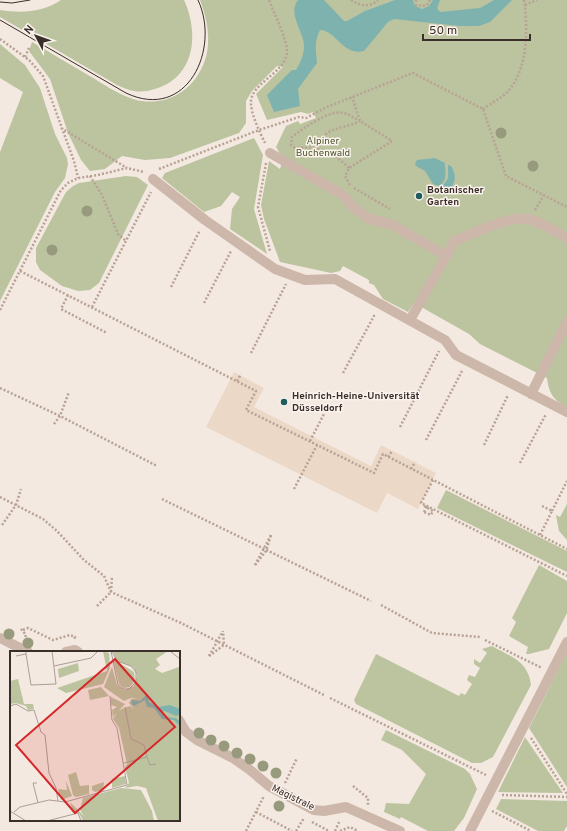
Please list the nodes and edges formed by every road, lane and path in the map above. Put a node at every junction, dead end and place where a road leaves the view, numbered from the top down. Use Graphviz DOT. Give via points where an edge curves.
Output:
graph roads {
  1 [pos="269,0"];
  2 [pos="351,0"];
  3 [pos="378,0"];
  4 [pos="416,0"];
  5 [pos="430,0"];
  6 [pos="524,0"];
  7 [pos="537,0"];
  8 [pos="525,5"];
  9 [pos="0,39"];
  10 [pos="29,48"];
  11 [pos="25,57"];
  12 [pos="352,97"];
  13 [pos="483,109"];
  14 [pos="360,121"];
  15 [pos="61,128"];
  16 [pos="259,130"];
  17 [pos="317,148"];
  18 [pos="270,153"];
  19 [pos="127,168"];
  20 [pos="349,168"];
  21 [pos="90,176"];
  22 [pos="153,177"];
  23 [pos="78,178"];
  24 [pos="544,195"];
  25 [pos="567,207"];
  26 [pos="390,209"];
  27 [pos="535,210"];
  28 [pos="205,220"];
  29 [pos="567,238"];
  30 [pos="126,241"];
  31 [pos="236,242"];
  32 [pos="446,256"];
  33 [pos="275,269"];
  34 [pos="20,271"];
  35 [pos="290,275"];
  36 [pos="171,287"];
  37 [pos="68,295"];
  38 [pos="204,303"];
  39 [pos="380,304"];
  40 [pos="92,307"];
  41 [pos="0,310"];
  42 [pos="410,320"];
  43 [pos="567,322"];
  44 [pos="107,333"];
  45 [pos="445,340"];
  46 [pos="251,353"];
  47 [pos="467,361"];
  48 [pos="343,373"];
  49 [pos="240,374"];
  50 [pos="237,381"];
  51 [pos="513,385"];
  52 [pos="0,388"];
  53 [pos="69,392"];
  54 [pos="531,394"];
  55 [pos="500,403"];
  56 [pos="551,404"];
  57 [pos="504,405"];
  58 [pos="567,412"];
  59 [pos="324,414"];
  60 [pos="60,416"];
  61 [pos="54,424"];
  62 [pos="400,427"];
  63 [pos="426,440"];
  64 [pos="310,441"];
  65 [pos="317,445"];
  66 [pos="484,445"];
  67 [pos="392,451"];
  68 [pos="388,457"];
  69 [pos="415,462"];
  70 [pos="520,463"];
  71 [pos="157,466"];
  72 [pos="411,469"];
  73 [pos="433,480"];
  74 [pos="567,481"];
  75 [pos="21,489"];
  76 [pos="294,489"];
  77 [pos="0,496"];
  78 [pos="162,500"];
  79 [pos="16,505"];
  80 [pos="424,506"];
  81 [pos="427,506"];
  82 [pos="542,506"];
  83 [pos="552,511"];
  84 [pos="2,526"];
  85 [pos="540,535"];
  86 [pos="567,549"];
  87 [pos="266,551"];
  88 [pos="112,576"];
  89 [pos="567,576"];
  90 [pos="111,592"];
  91 [pos="371,600"];
  92 [pos="381,605"];
  93 [pos="97,606"];
  94 [pos="25,633"];
  95 [pos="480,637"];
  96 [pos="0,638"];
  97 [pos="485,640"];
  98 [pos="567,642"];
  99 [pos="224,645"];
  100 [pos="78,647"];
  101 [pos="26,651"];
  102 [pos="551,673"];
  103 [pos="324,695"];
  104 [pos="330,698"];
  105 [pos="180,722"];
  106 [pos="524,727"];
  107 [pos="297,758"];
  108 [pos="497,780"];
  109 [pos="268,786"];
  110 [pos="353,786"];
  111 [pos="280,792"];
  112 [pos="489,794"];
  113 [pos="567,795"];
  114 [pos="483,807"];
  115 [pos="256,812"];
  116 [pos="368,816"];
  117 [pos="338,825"];
  118 [pos="246,831"];
  119 [pos="292,831"];
  120 [pos="296,831"];
  121 [pos="329,831"];
  122 [pos="335,831"];
  123 [pos="340,831"];
  124 [pos="358,831"];
  125 [pos="400,831"];
  126 [pos="470,831"];
  127 [pos="531,831"];
  1 -- 16 [label="path" via="287,52 282,64 253,94 250,103"];
  2 -- 3 [label="path" via="360,6 374,4"];
  4 -- 5 [label="path" via="416,5 420,6 425,6"];
  6 -- 8 [label="path"];
  7 -- 8 [label="path"];
  8 -- 13 [label="path" via="527,20 520,74 509,90"];
  9 -- 11 [label="path"];
  10 -- 11 [label="path"];
  11 -- 15 [label="path" via="43,76"];
  12 -- 13 [label="path" via="413,73"];
  12 -- 14 [label="path"];
  12 -- 16 [label="path" via="306,118 299,117"];
  13 -- 24 [label="path" via="506,176"];
  14 -- 17 [label="path" via="331,130 321,137"];
  14 -- 17 [label="path" via="341,112 330,114 292,137 291,145 295,148"];
  14 -- 20 [label="path" via="392,141"];
  15 -- 19 [label="path"];
  15 -- 23 [label="path"];
  16 -- 18 [label="path"];
  16 -- 22 [label="path"];
  17 -- 20 [label="path" via="340,160"];
  18 -- 32 [label="street" via="343,195 354,208 369,219 391,224"];
  18 -- 33 [label="path" via="264,168 258,207"];
  19 -- 21 [label="path"];
  19 -- 22 [label="path"];
  20 -- 26 [label="path" via="345,176 350,185"];
  21 -- 23 [label="path"];
  21 -- 30 [label="path" via="102,195 118,234"];
  22 -- 28 [label="street"];
  22 -- 30 [label="path"];
  23 -- 34 [label="path" via="61,190"];
  24 -- 25 [label="path"];
  24 -- 27 [label="path"];
  28 -- 31 [label="street"];
  28 -- 36 [label="path"];
  29 -- 32 [label="street" via="526,219 507,221 454,241"];
  30 -- 40 [label="path"];
  31 -- 33 [label="street"];
  31 -- 38 [label="path"];
  32 -- 42 [label="street"];
  33 -- 35 [label="street"];
  34 -- 37 [label="path"];
  34 -- 41 [label="path"];
  35 -- 39 [label="street" via="305,280 335,279"];
  35 -- 46 [label="path"];
  37 -- 40 [label="path"];
  37 -- 44 [label="path" via="61,309"];
  39 -- 42 [label="street"];
  39 -- 48 [label="path"];
  40 -- 50 [label="path"];
  42 -- 45 [label="street"];
  43 -- 54 [label="street"];
  45 -- 47 [label="street" via="456,355"];
  45 -- 62 [label="path"];
  47 -- 51 [label="street"];
  47 -- 63 [label="path"];
  49 -- 50 [label="path"];
  50 -- 64 [label="path" via="256,391 246,410"];
  51 -- 54 [label="street"];
  51 -- 57 [label="path"];
  52 -- 60 [label="path"];
  53 -- 60 [label="path"];
  54 -- 56 [label="street"];
  55 -- 57 [label="path"];
  56 -- 58 [label="street"];
  56 -- 70 [label="path"];
  57 -- 66 [label="path"];
  59 -- 64 [label="path"];
  60 -- 61 [label="path"];
  60 -- 71 [label="path"];
  64 -- 65 [label="path"];
  65 -- 68 [label="path" via="374,473 383,454"];
  65 -- 76 [label="path"];
  67 -- 68 [label="path"];
  68 -- 72 [label="path"];
  69 -- 72 [label="path"];
  72 -- 73 [label="path"];
  73 -- 81 [label="path" via="421,503"];
  73 -- 85 [label="path"];
  74 -- 83 [label="path"];
  75 -- 79 [label="path"];
  77 -- 79 [label="path"];
  78 -- 87 [label="path"];
  79 -- 84 [label="path"];
  79 -- 90 [label="path" via="43,519 57,531 84,560 104,576"];
  80 -- 81 [label="path, bridge" via="434,511 431,515 424,512"];
  81 -- 89 [label="path"];
  82 -- 83 [label="path"];
  83 -- 85 [label="path"];
  85 -- 86 [label="path"];
  87 -- 87 [label="path, bridge" via="271,535 255,565"];
  87 -- 91 [label="path"];
  88 -- 90 [label="path"];
  90 -- 93 [label="path"];
  90 -- 99 [label="path"];
  92 -- 95 [label="path" via="432,634"];
  94 -- 100 [label="path" via="22,630 28,628 52,640 70,634 75,637"];
  96 -- 101 [label="street"];
  97 -- 102 [label="path"];
  98 -- 102 [label="street"];
  99 -- 99 [label="path, bridge" via="223,631 209,656"];
  99 -- 103 [label="path"];
  102 -- 106 [label="street"];
  104 -- 108 [label="path"];
  105 -- 109 [label="street, Magistrale" via="186,732 233,758"];
  106 -- 108 [label="street"];
  106 -- 113 [label="path"];
  107 -- 111 [label="path"];
  108 -- 112 [label="street"];
  109 -- 111 [label="street, Magistrale"];
  109 -- 115 [label="path"];
  110 -- 116 [label="path" via="368,798"];
  111 -- 116 [label="street, Magistrale" via="314,810 346,807"];
  112 -- 113 [label="path"];
  112 -- 114 [label="street"];
  114 -- 126 [label="street"];
  114 -- 127 [label="path"];
  115 -- 118 [label="path"];
  115 -- 119 [label="path"];
  116 -- 125 [label="street, Magistrale"];
  117 -- 122 [label="path"];
  120 -- 121 [label="path" via="303,818"];
  123 -- 124 [label="path" via="350,827"];
}
